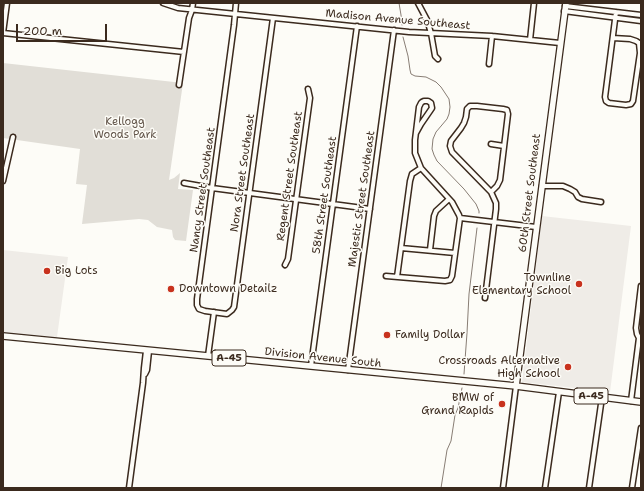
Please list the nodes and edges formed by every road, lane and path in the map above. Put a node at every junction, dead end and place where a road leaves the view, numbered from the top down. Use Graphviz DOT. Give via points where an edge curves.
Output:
graph roads {
  1 [pos="7,3"];
  2 [pos="163,3"];
  3 [pos="193,3"];
  4 [pos="236,3"];
  5 [pos="418,3"];
  6 [pos="534,3"];
  7 [pos="565,7"];
  8 [pos="192,10"];
  9 [pos="616,12"];
  10 [pos="235,14"];
  11 [pos="641,15"];
  12 [pos="273,18"];
  13 [pos="616,18"];
  14 [pos="641,21"];
  15 [pos="357,26"];
  16 [pos="394,30"];
  17 [pos="3,33"];
  18 [pos="431,33"];
  19 [pos="492,36"];
  20 [pos="613,38"];
  21 [pos="530,40"];
  22 [pos="560,43"];
  23 [pos="184,52"];
  24 [pos="438,59"];
  25 [pos="489,64"];
  26 [pos="178,85"];
  27 [pos="308,89"];
  28 [pos="416,133"];
  29 [pos="13,137"];
  30 [pos="491,144"];
  31 [pos="504,146"];
  32 [pos="421,168"];
  33 [pos="3,181"];
  34 [pos="184,183"];
  35 [pos="542,186"];
  36 [pos="212,188"];
  37 [pos="491,192"];
  38 [pos="250,193"];
  39 [pos="449,199"];
  40 [pos="296,200"];
  41 [pos="601,202"];
  42 [pos="333,204"];
  43 [pos="370,209"];
  44 [pos="460,218"];
  45 [pos="494,222"];
  46 [pos="536,228"];
  47 [pos="401,248"];
  48 [pos="430,250"];
  49 [pos="455,253"];
  50 [pos="285,265"];
  51 [pos="386,276"];
  52 [pos="397,276"];
  53 [pos="641,286"];
  54 [pos="485,298"];
  55 [pos="214,312"];
  56 [pos="3,336"];
  57 [pos="640,338"];
  58 [pos="148,351"];
  59 [pos="208,356"];
  60 [pos="311,366"];
  61 [pos="348,370"];
  62 [pos="516,386"];
  63 [pos="559,392"];
  64 [pos="602,397"];
  65 [pos="631,401"];
  66 [pos="641,402"];
  67 [pos="641,428"];
  68 [pos="129,488"];
  69 [pos="503,488"];
  70 [pos="545,488"];
  71 [pos="589,488"];
  72 [pos="632,488"];
  1 -- 17 [label="street"];
  2 -- 8 [label="street, Madison Avenue Southeast"];
  3 -- 8 [label="street"];
  4 -- 10 [label="street, Nancy Street Southeast"];
  5 -- 18 [label="street"];
  6 -- 21 [label="street"];
  7 -- 9 [label="street"];
  7 -- 13 [label="street"];
  7 -- 22 [label="main road, 60th Street Southeast"];
  8 -- 10 [label="street, Madison Avenue Southeast"];
  8 -- 23 [label="street"];
  9 -- 11 [label="street"];
  9 -- 13 [label="street"];
  10 -- 12 [label="street, Madison Avenue Southeast"];
  10 -- 36 [label="street, Nancy Street Southeast"];
  12 -- 15 [label="street, Madison Avenue Southeast"];
  12 -- 38 [label="street, Nora Street Southeast"];
  13 -- 14 [label="street"];
  13 -- 20 [label="street"];
  15 -- 16 [label="street, Madison Avenue Southeast"];
  15 -- 42 [label="street, 58th Street Southeast"];
  16 -- 18 [label="street, Madison Avenue Southeast"];
  16 -- 43 [label="street, Majestic Street Southeast"];
  17 -- 23 [label="street"];
  18 -- 19 [label="street, Madison Avenue Southeast"];
  18 -- 24 [label="street" via="435,56"];
  19 -- 21 [label="street, Madison Avenue Southeast"];
  19 -- 25 [label="street"];
  20 -- 20 [label="street" via="630,39 639,43 640,53 631,104 613,104 606,101"];
  21 -- 22 [label="street, Madison Avenue Southeast"];
  22 -- 35 [label="main road, 60th Street Southeast"];
  23 -- 26 [label="street"];
  27 -- 40 [label="street, Regent Street Southeast" via="310,98"];
  28 -- 28 [label="street" via="419,107 422,102 428,101 432,108"];
  28 -- 32 [label="street" via="415,147"];
  29 -- 33 [label="street"];
  30 -- 31 [label="street"];
  31 -- 37 [label="street" via="500,180"];
  31 -- 37 [label="street" via="507,110 470,106 450,146 452,152"];
  32 -- 39 [label="street"];
  32 -- 47 [label="street" via="412,174 410,181"];
  34 -- 36 [label="street"];
  35 -- 41 [label="street" via="563,186 582,199"];
  35 -- 46 [label="main road, 60th Street Southeast"];
  36 -- 38 [label="street"];
  36 -- 55 [label="street, Nancy Street Southeast" via="197,305 199,309"];
  37 -- 45 [label="street" via="496,206"];
  38 -- 40 [label="street"];
  38 -- 55 [label="street, Nora Street Southeast" via="234,307 227,314"];
  39 -- 44 [label="street"];
  39 -- 48 [label="street" via="434,216"];
  40 -- 42 [label="street"];
  40 -- 50 [label="street, Regent Street Southeast"];
  42 -- 43 [label="street"];
  42 -- 60 [label="street, 58th Street Southeast"];
  43 -- 61 [label="street, Majestic Street Southeast"];
  44 -- 45 [label="street"];
  44 -- 49 [label="street"];
  45 -- 46 [label="street"];
  45 -- 54 [label="street"];
  46 -- 62 [label="main road, 60th Street Southeast"];
  47 -- 48 [label="street"];
  47 -- 52 [label="street"];
  48 -- 49 [label="street"];
  49 -- 52 [label="street" via="450,280"];
  51 -- 52 [label="street"];
  53 -- 57 [label="street" via="636,328"];
  55 -- 59 [label="street"];
  56 -- 58 [label="main road, Division Avenue South / A-45"];
  57 -- 65 [label="street"];
  58 -- 59 [label="main road, Division Avenue South / A-45"];
  58 -- 68 [label="street"];
  59 -- 60 [label="main road, Division Avenue South / A-45"];
  60 -- 61 [label="main road, Division Avenue South / A-45"];
  61 -- 62 [label="main road, Division Avenue South / A-45"];
  62 -- 63 [label="main road, Division Avenue South / A-45"];
  62 -- 69 [label="street"];
  63 -- 64 [label="main road, Division Avenue South / A-45"];
  63 -- 70 [label="street"];
  64 -- 65 [label="main road, Division Avenue South / A-45"];
  64 -- 71 [label="street"];
  65 -- 66 [label="main road, Division Avenue South / A-45"];
  67 -- 72 [label="street"];
}
